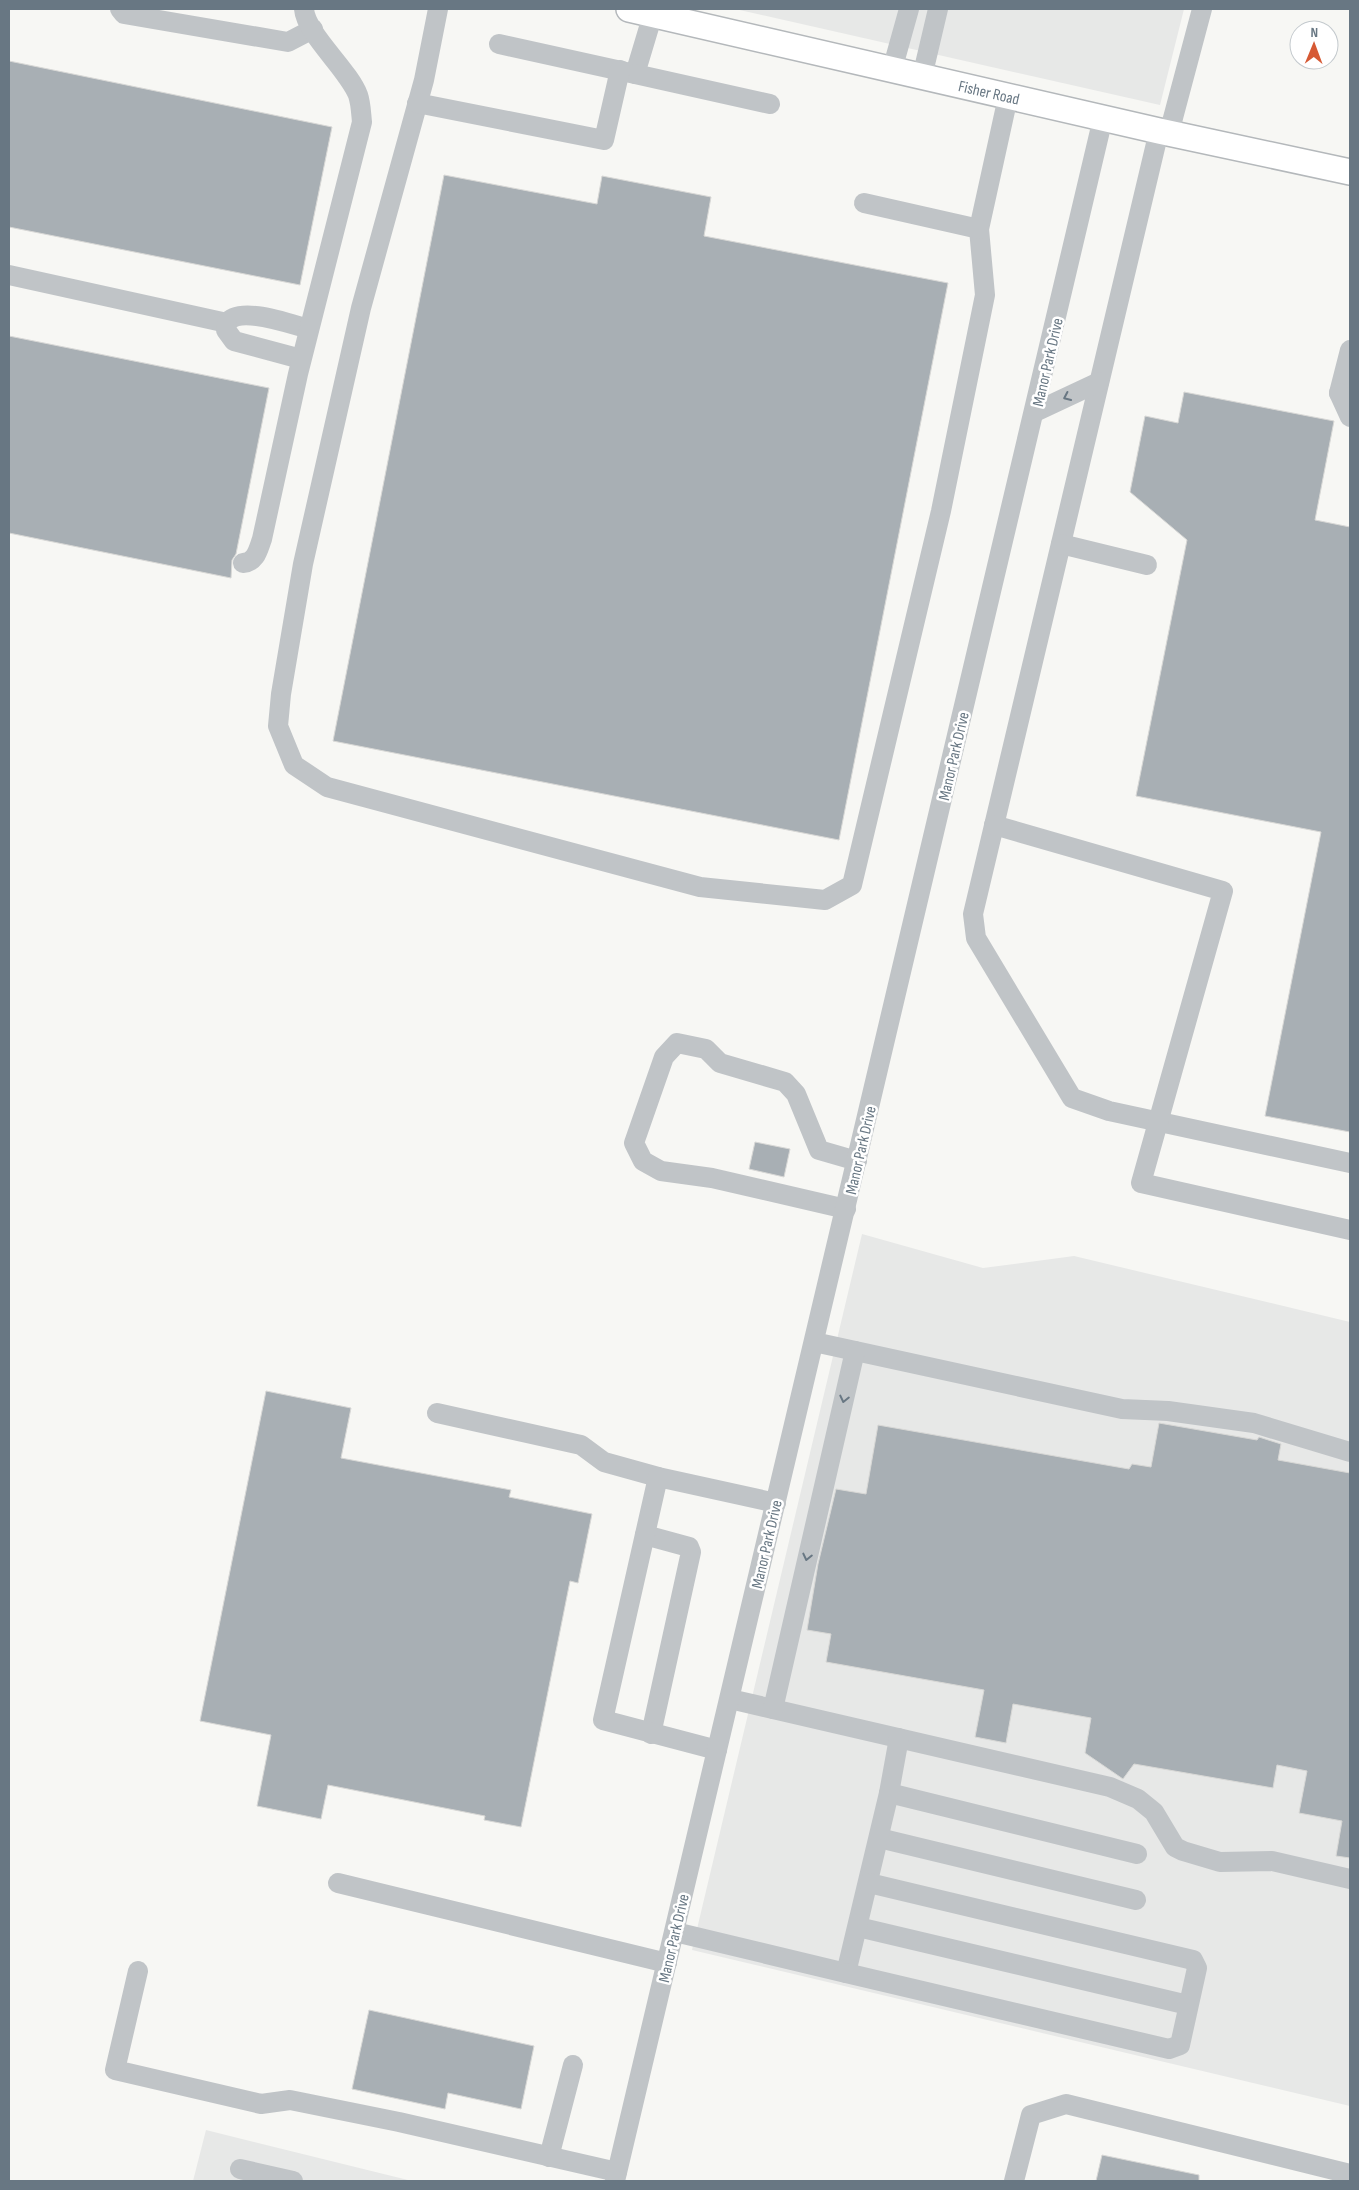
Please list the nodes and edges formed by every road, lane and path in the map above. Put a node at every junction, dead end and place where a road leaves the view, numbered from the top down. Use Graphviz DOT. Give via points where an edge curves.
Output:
graph roads {
  1 [pos="120,9"];
  2 [pos="304,9"];
  3 [pos="438,9"];
  4 [pos="628,9"];
  5 [pos="909,9"];
  6 [pos="938,9"];
  7 [pos="1202,9"];
  8 [pos="653,14"];
  9 [pos="313,29"];
  10 [pos="499,44"];
  11 [pos="892,70"];
  12 [pos="627,72"];
  13 [pos="922,77"];
  14 [pos="1008,96"];
  15 [pos="417,103"];
  16 [pos="770,104"];
  17 [pos="1103,118"];
  18 [pos="1164,132"];
  19 [pos="1350,172"];
  20 [pos="864,203"];
  21 [pos="979,229"];
  22 [pos="9,275"];
  23 [pos="227,323"];
  24 [pos="309,328"];
  25 [pos="1350,350"];
  26 [pos="302,359"];
  27 [pos="1099,382"];
  28 [pos="1345,394"];
  29 [pos="1035,412"];
  30 [pos="1350,417"];
  31 [pos="1061,544"];
  32 [pos="243,563"];
  33 [pos="1147,564"];
  34 [pos="994,825"];
  35 [pos="1158,1122"];
  36 [pos="857,1161"];
  37 [pos="1350,1163"];
  38 [pos="846,1209"];
  39 [pos="1350,1230"];
  40 [pos="814,1342"];
  41 [pos="855,1352"];
  42 [pos="437,1413"];
  43 [pos="1350,1452"];
  44 [pos="658,1477"];
  45 [pos="776,1503"];
  46 [pos="644,1535"];
  47 [pos="730,1699"];
  48 [pos="772,1709"];
  49 [pos="651,1734"];
  50 [pos="899,1738"];
  51 [pos="717,1750"];
  52 [pos="890,1793"];
  53 [pos="879,1838"];
  54 [pos="1137,1854"];
  55 [pos="1350,1879"];
  56 [pos="338,1883"];
  57 [pos="869,1883"];
  58 [pos="1136,1900"];
  59 [pos="858,1927"];
  60 [pos="675,1932"];
  61 [pos="667,1963"];
  62 [pos="138,1971"];
  63 [pos="846,1973"];
  64 [pos="1188,2005"];
  65 [pos="573,2065"];
  66 [pos="548,2157"];
  67 [pos="240,2169"];
  68 [pos="1350,2174"];
  69 [pos="616,2177"];
  70 [pos="293,2181"];
  71 [pos="1014,2181"];
  1 -- 9 [label="street" via="124,14 288,42"];
  2 -- 9 [label="street"];
  3 -- 15 [label="street"];
  4 -- 8 [label="main road, Fisher Road"];
  5 -- 11 [label="street"];
  6 -- 13 [label="street"];
  7 -- 18 [label="street"];
  8 -- 11 [label="main road, Fisher Road"];
  8 -- 12 [label="street"];
  9 -- 24 [label="street" via="353,86 360,101 362,122"];
  10 -- 12 [label="street"];
  11 -- 13 [label="main road, Fisher Road"];
  12 -- 15 [label="street" via="604,140"];
  12 -- 16 [label="street"];
  13 -- 14 [label="main road, Fisher Road"];
  14 -- 17 [label="main road, Fisher Road"];
  14 -- 21 [label="street"];
  15 -- 21 [label="street" via="361,308 303,564 278,726 294,765 327,787 700,887 825,900 852,885 941,511 985,295"];
  17 -- 18 [label="main road, Fisher Road"];
  17 -- 29 [label="street, Manor Park Drive"];
  18 -- 19 [label="main road, Fisher Road"];
  18 -- 27 [label="street"];
  20 -- 21 [label="street"];
  22 -- 23 [label="street"];
  23 -- 24 [label="street" via="246,314"];
  23 -- 26 [label="street" via="226,330 234,341"];
  24 -- 26 [label="street"];
  25 -- 28 [label="street"];
  26 -- 32 [label="street" via="262,539 254,558"];
  27 -- 29 [label="street, one-way"];
  27 -- 31 [label="street"];
  28 -- 30 [label="street"];
  29 -- 36 [label="street, Manor Park Drive"];
  31 -- 33 [label="street"];
  31 -- 34 [label="street"];
  34 -- 35 [label="street" via="973,914 976,938 1072,1098 1109,1112"];
  34 -- 35 [label="street" via="1222,892"];
  35 -- 37 [label="street"];
  35 -- 39 [label="street" via="1142,1183"];
  36 -- 38 [label="street, Manor Park Drive"];
  36 -- 38 [label="street" via="819,1150 796,1094 786,1082 720,1064 706,1049 677,1043 664,1057 634,1144 643,1161 661,1170 712,1178"];
  38 -- 40 [label="street, Manor Park Drive"];
  40 -- 41 [label="street"];
  40 -- 45 [label="street, Manor Park Drive"];
  41 -- 43 [label="street" via="1122,1409 1168,1411 1254,1423"];
  41 -- 48 [label="street, one-way"];
  42 -- 44 [label="street" via="581,1445 604,1462"];
  44 -- 45 [label="street"];
  44 -- 46 [label="street"];
  45 -- 47 [label="street, Manor Park Drive"];
  46 -- 49 [label="street" via="689,1547 691,1552"];
  46 -- 49 [label="street" via="603,1717 605,1722"];
  47 -- 48 [label="street"];
  47 -- 51 [label="street, Manor Park Drive"];
  48 -- 50 [label="street"];
  49 -- 51 [label="street"];
  50 -- 52 [label="street"];
  50 -- 55 [label="street" via="1122,1792 1138,1799 1154,1812 1175,1847 1183,1851 1220,1862 1272,1860"];
  51 -- 60 [label="street, Manor Park Drive"];
  52 -- 53 [label="street"];
  52 -- 54 [label="street"];
  53 -- 57 [label="street"];
  53 -- 58 [label="street"];
  56 -- 61 [label="street"];
  57 -- 59 [label="street"];
  57 -- 64 [label="street" via="1193,1960 1197,1968"];
  59 -- 63 [label="street"];
  59 -- 64 [label="street"];
  60 -- 61 [label="street, Manor Park Drive"];
  60 -- 63 [label="street"];
  61 -- 69 [label="street, Manor Park Drive"];
  62 -- 66 [label="street" via="115,2070 261,2104 290,2100"];
  63 -- 64 [label="street" via="1169,2049 1180,2045"];
  65 -- 66 [label="street"];
  66 -- 69 [label="street"];
  67 -- 70 [label="street"];
  68 -- 71 [label="street" via="1066,2104 1031,2115"];
}
